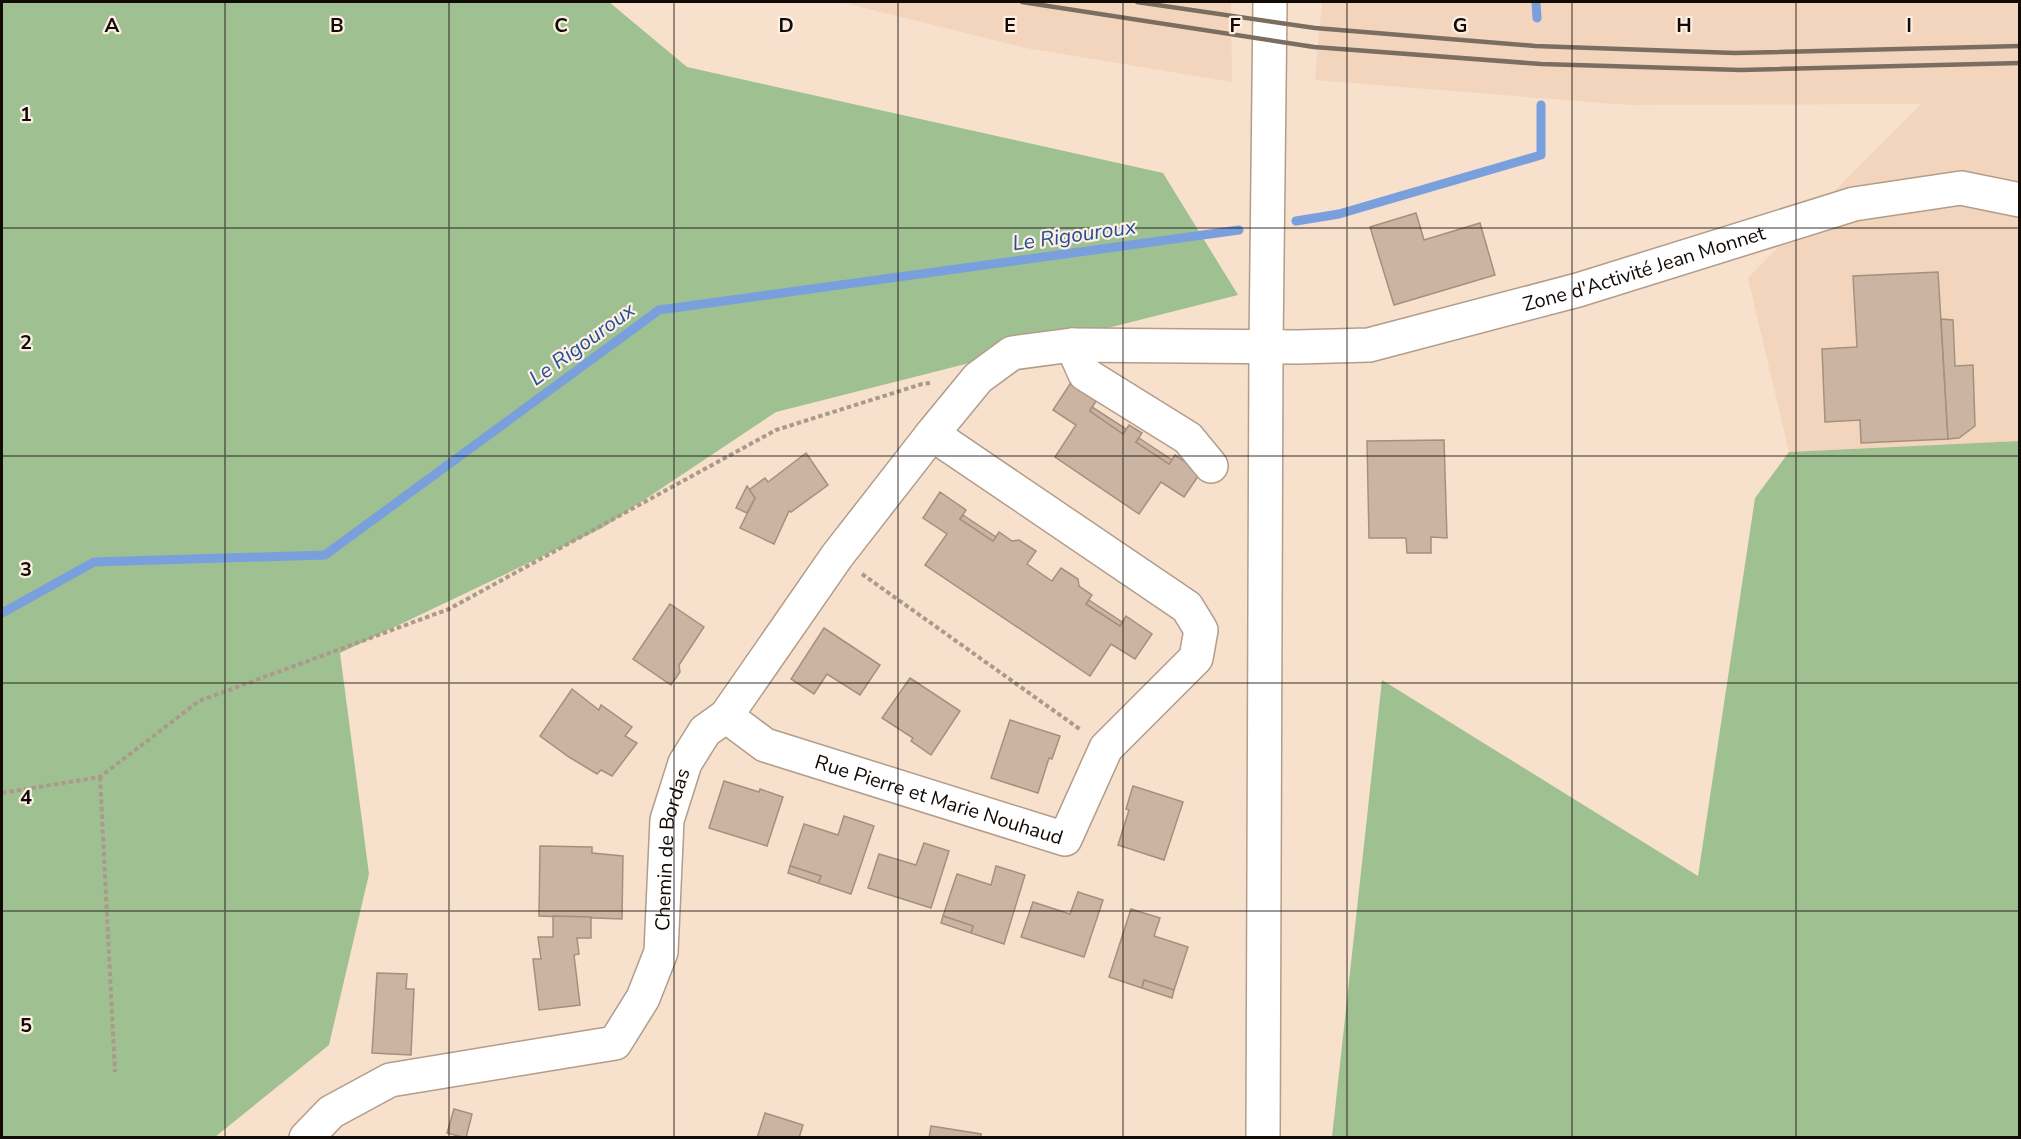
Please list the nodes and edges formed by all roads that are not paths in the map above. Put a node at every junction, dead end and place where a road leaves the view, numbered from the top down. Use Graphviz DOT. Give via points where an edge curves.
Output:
graph roads {
  1 [pos="1270,2"];
  2 [pos="2019,200"];
  3 [pos="1072,345"];
  4 [pos="1266,345"];
  5 [pos="932,434"];
  6 [pos="1211,466"];
  7 [pos="726,716"];
  8 [pos="306,1137"];
  9 [pos="1263,1137"];
  1 -- 4 [label="street"];
  2 -- 4 [label="street, Zone d'Activité Jean Monnet" via="1961,188 1854,204 1578,290 1369,345"];
  3 -- 4 [label="street"];
  3 -- 5 [label="street" via="1012,353 978,378"];
  3 -- 6 [label="street" via="1085,374 1188,438"];
  4 -- 9 [label="street"];
  5 -- 7 [label="street" via="837,556"];
  5 -- 7 [label="street, Rue Pierre et Marie Nouhaud" via="1188,607 1201,630 1196,658 1106,748 1065,839 765,745"];
  7 -- 8 [label="street, Chemin de Bordas" via="705,731 685,763 667,820 661,952 643,998 615,1043 390,1080 331,1112"];
}
